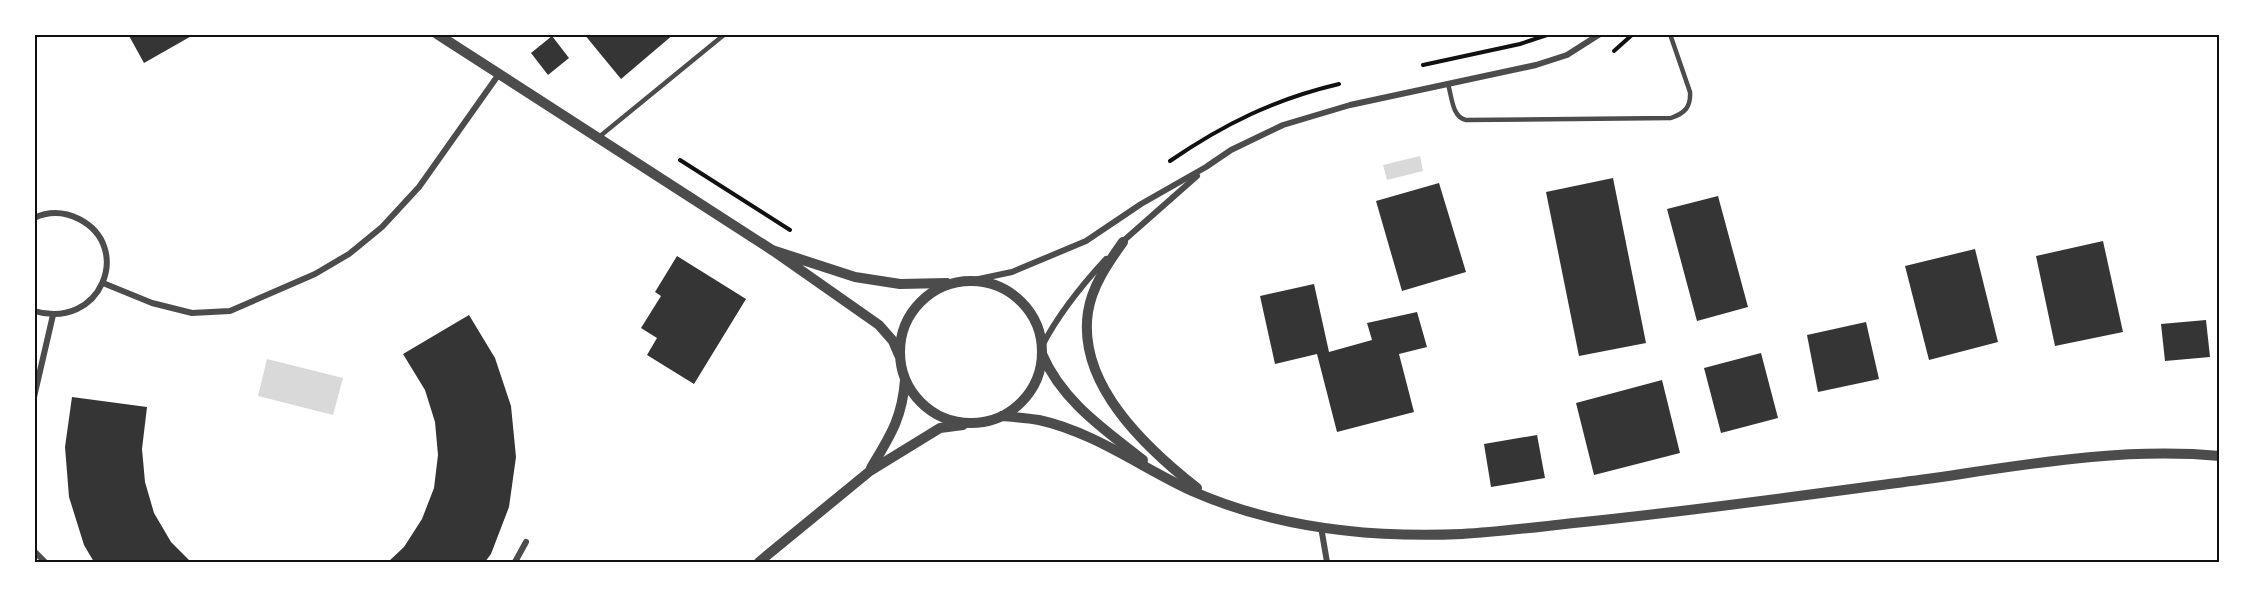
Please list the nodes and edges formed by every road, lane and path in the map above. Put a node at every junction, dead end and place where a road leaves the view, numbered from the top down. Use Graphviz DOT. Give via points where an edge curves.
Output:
graph roads {
  1 [pos="437,34"];
  2 [pos="724,34"];
  3 [pos="1600,34"];
  4 [pos="1670,34"];
  5 [pos="499,74"];
  6 [pos="1448,84"];
  7 [pos="599,137"];
  8 [pos="678,159"];
  9 [pos="1206,167"];
  10 [pos="34,218"];
  11 [pos="798,235"];
  12 [pos="1123,242"];
  13 [pos="772,250"];
  14 [pos="974,280"];
  15 [pos="103,283"];
  16 [pos="950,283"];
  17 [pos="34,311"];
  18 [pos="53,315"];
  19 [pos="1042,350"];
  20 [pos="900,357"];
  21 [pos="905,380"];
  22 [pos="34,397"];
  23 [pos="1002,416"];
  24 [pos="977,423"];
  25 [pos="2220,456"];
  26 [pos="870,471"];
  27 [pos="1162,476"];
  28 [pos="1209,498"];
  29 [pos="1321,527"];
  30 [pos="526,542"];
  31 [pos="34,551"];
  32 [pos="45,562"];
  33 [pos="515,562"];
  34 [pos="759,562"];
  35 [pos="1327,562"];
  1 -- 5 [label="street"];
  2 -- 7 [label="lane"];
  3 -- 6 [label="street" via="1567,55"];
  4 -- 6 [label="lane" via="1691,102 1687,110 1671,118 1466,120 1456,114"];
  5 -- 7 [label="street"];
  5 -- 15 [label="street" via="419,187 382,227 349,254 315,274 230,311 192,313 152,303"];
  6 -- 9 [label="street" via="1350,105 1283,125"];
  7 -- 13 [label="street"];
  8 -- 11 [label="path"];
  9 -- 12 [label="street"];
  9 -- 14 [label="street" via="1086,241 1012,272"];
  10 -- 15 [label="street" via="54,213 86,223 105,250"];
  12 -- 19 [label="street" via="1078,289 1053,324"];
  12 -- 28 [label="street" via="1106,266 1088,310 1090,354 1116,406 1140,439"];
  13 -- 16 [label="street" via="855,277 900,284"];
  13 -- 20 [label="street" via="879,325"];
  14 -- 16 [label="street"];
  14 -- 19 [label="street" via="1004,289 1028,308"];
  15 -- 18 [label="street" via="83,308"];
  16 -- 20 [label="street" via="929,294 912,311 902,333"];
  17 -- 18 [label="street"];
  18 -- 22 [label="street"];
  19 -- 23 [label="street" via="1039,373 1031,391"];
  19 -- 27 [label="street" via="1050,373 1062,390 1089,418"];
  20 -- 21 [label="street"];
  21 -- 24 [label="street" via="917,399 935,413 955,421"];
  21 -- 26 [label="street" via="895,428"];
  23 -- 24 [label="street"];
  23 -- 27 [label="street" via="1040,420 1080,434"];
  24 -- 26 [label="street" via="940,428"];
  25 -- 29 [label="street" via="2089,456 1679,513 1461,534"];
  26 -- 34 [label="street"];
  27 -- 28 [label="street"];
  28 -- 29 [label="street" via="1277,520"];
  29 -- 35 [label="street"];
  30 -- 33 [label="street"];
  31 -- 32 [label="street"];
}
